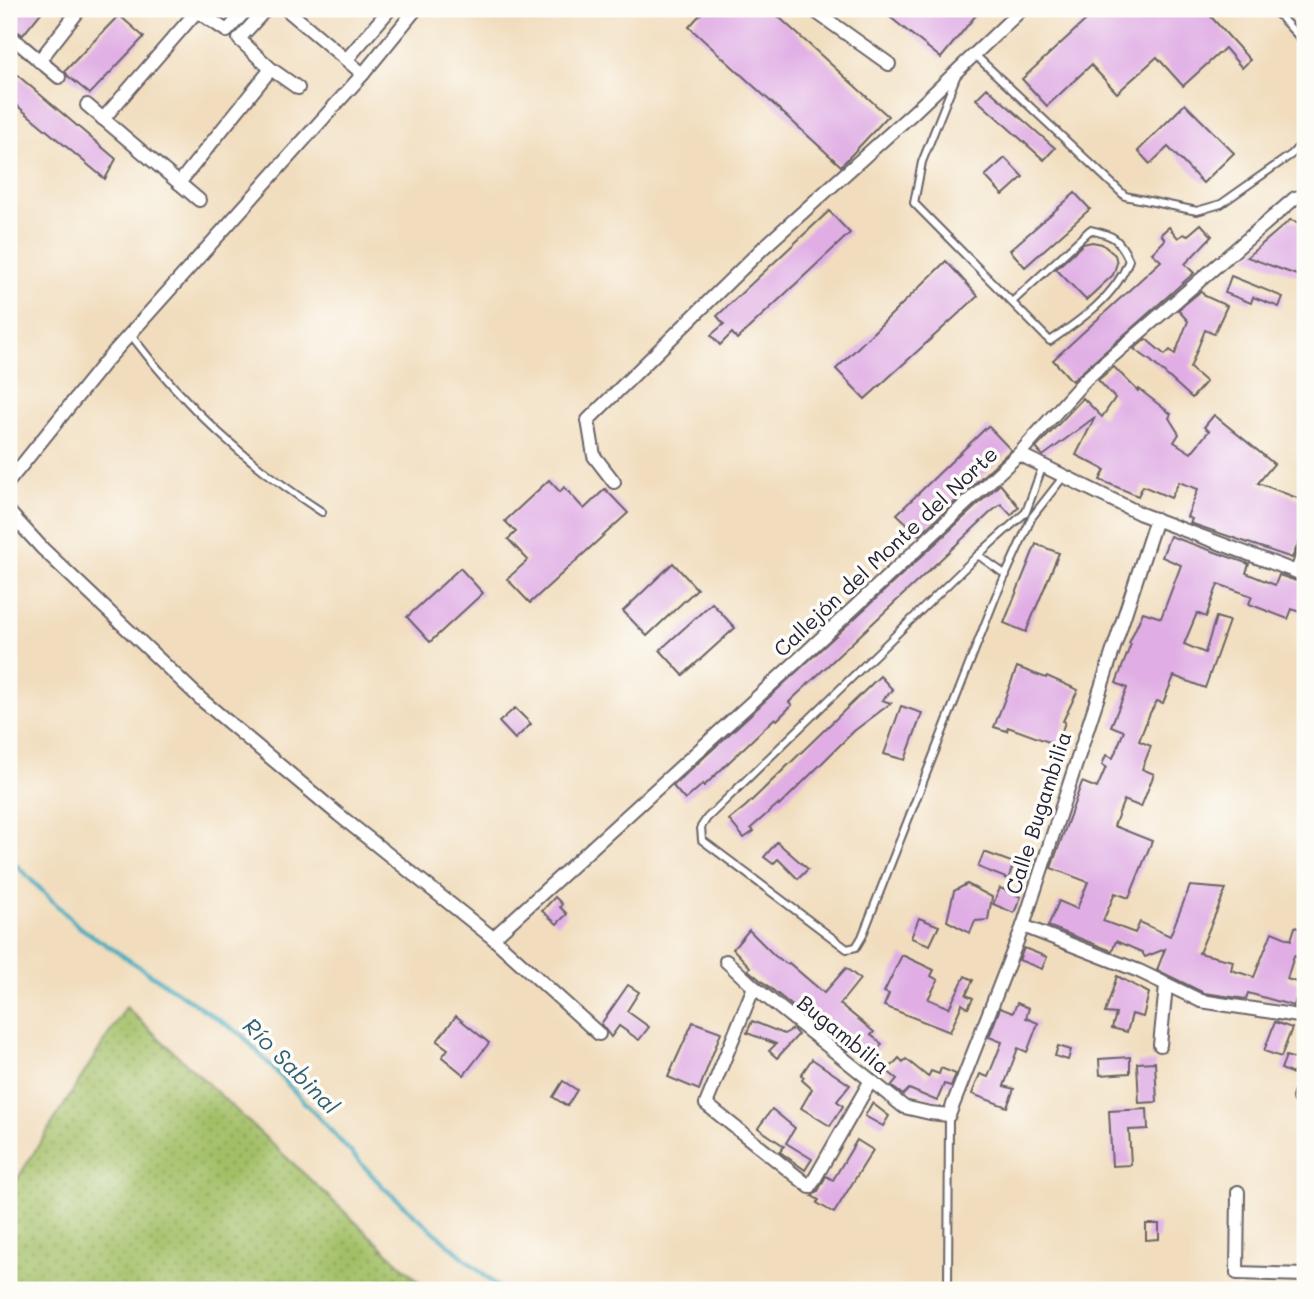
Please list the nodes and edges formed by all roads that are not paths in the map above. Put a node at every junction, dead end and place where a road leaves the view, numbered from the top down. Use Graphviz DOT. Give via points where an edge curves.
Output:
graph roads {
  1 [pos="80,9"];
  2 [pos="247,9"];
  3 [pos="266,9"];
  4 [pos="286,9"];
  5 [pos="390,9"];
  6 [pos="416,9"];
  7 [pos="812,9"];
  8 [pos="1022,9"];
  9 [pos="1245,9"];
  10 [pos="1252,9"];
  11 [pos="1273,9"];
  12 [pos="196,10"];
  13 [pos="9,35"];
  14 [pos="1305,43"];
  15 [pos="974,54"];
  16 [pos="347,59"];
  17 [pos="39,61"];
  18 [pos="889,64"];
  19 [pos="271,69"];
  20 [pos="959,69"];
  21 [pos="363,74"];
  22 [pos="59,77"];
  23 [pos="298,88"];
  24 [pos="87,105"];
  25 [pos="103,119"];
  26 [pos="1305,140"];
  27 [pos="179,183"];
  28 [pos="1305,196"];
  29 [pos="199,200"];
  30 [pos="1012,302"];
  31 [pos="130,333"];
  32 [pos="1019,453"];
  33 [pos="1043,465"];
  34 [pos="1063,476"];
  35 [pos="9,481"];
  36 [pos="614,482"];
  37 [pos="9,512"];
  38 [pos="322,512"];
  39 [pos="1029,514"];
  40 [pos="1156,519"];
  41 [pos="1305,548"];
  42 [pos="978,555"];
  43 [pos="1301,574"];
  44 [pos="1006,575"];
  45 [pos="1023,926"];
  46 [pos="493,938"];
  47 [pos="726,961"];
  48 [pos="1166,986"];
  49 [pos="754,987"];
  50 [pos="1305,1017"];
  51 [pos="599,1034"];
  52 [pos="1160,1045"];
  53 [pos="1305,1080"];
  54 [pos="870,1082"];
  55 [pos="1302,1100"];
  56 [pos="949,1115"];
  57 [pos="1238,1192"];
  58 [pos="1305,1275"];
  59 [pos="948,1290"];
  1 -- 17 [label="street"];
  2 -- 12 [label="street" via="227,31"];
  3 -- 19 [label="street" via="239,39"];
  4 -- 16 [label="street"];
  5 -- 16 [label="street"];
  6 -- 21 [label="street"];
  7 -- 18 [label="street"];
  8 -- 15 [label="street"];
  9 -- 10 [label="lane"];
  11 -- 14 [label="lane"];
  12 -- 25 [label="street"];
  13 -- 17 [label="street"];
  15 -- 20 [label="street"];
  15 -- 26 [label="lane" via="1125,196 1197,211 1222,204"];
  16 -- 21 [label="street"];
  17 -- 22 [label="street"];
  19 -- 23 [label="street"];
  19 -- 27 [label="street"];
  20 -- 30 [label="lane" via="922,162 914,203"];
  20 -- 36 [label="street" via="763,248 588,420 594,456"];
  21 -- 31 [label="street"];
  24 -- 25 [label="street"];
  25 -- 27 [label="street"];
  27 -- 29 [label="street"];
  28 -- 32 [label="street, Callejón del Monte del Norte" via="1295,198 1086,379"];
  30 -- 30 [label="lane" via="1050,341 1104,298 1124,275 1129,260 1111,234 1090,230"];
  31 -- 35 [label="street"];
  31 -- 38 [label="lane" via="160,374 229,444"];
  32 -- 33 [label="street"];
  32 -- 46 [label="street, Callejón del Monte del Norte"];
  33 -- 34 [label="street"];
  33 -- 39 [label="lane"];
  34 -- 39 [label="lane"];
  34 -- 40 [label="street"];
  37 -- 46 [label="street" via="203,701"];
  39 -- 42 [label="lane"];
  39 -- 44 [label="lane"];
  40 -- 43 [label="street"];
  40 -- 45 [label="street, Calle Bugambilia"];
  41 -- 43 [label="street"];
  42 -- 44 [label="lane"];
  42 -- 44 [label="lane" via="701,827 702,840 847,949 856,947 862,937"];
  45 -- 48 [label="street"];
  45 -- 56 [label="street, Calle Bugambilia"];
  46 -- 51 [label="street"];
  47 -- 49 [label="street, Bugambilia"];
  48 -- 50 [label="street" via="1201,1001"];
  48 -- 52 [label="street"];
  49 -- 54 [label="street, Bugambilia"];
  49 -- 54 [label="street" via="706,1104 810,1187"];
  53 -- 55 [label="street"];
  54 -- 56 [label="street, Bugambilia" via="904,1107"];
  56 -- 59 [label="lane"];
  57 -- 58 [label="street" via="1237,1273"];
}
